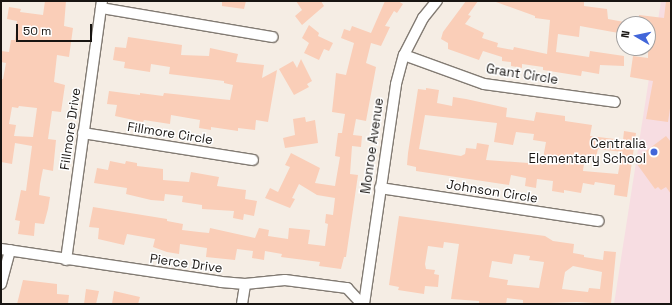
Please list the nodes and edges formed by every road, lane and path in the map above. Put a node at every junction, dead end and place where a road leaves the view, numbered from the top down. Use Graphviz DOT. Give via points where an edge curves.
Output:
graph roads {
  1 [pos="437,1"];
  2 [pos="101,5"];
  3 [pos="273,37"];
  4 [pos="404,55"];
  5 [pos="615,102"];
  6 [pos="83,133"];
  7 [pos="253,160"];
  8 [pos="380,188"];
  9 [pos="599,221"];
  10 [pos="6,249"];
  11 [pos="66,260"];
  12 [pos="1,284"];
  13 [pos="245,284"];
  14 [pos="242,304"];
  15 [pos="363,304"];
  1 -- 4 [label="street, Monroe Avenue" via="423,18"];
  2 -- 3 [label="street"];
  2 -- 6 [label="street, Fillmore Drive"];
  4 -- 5 [label="street, Grant Circle" via="484,84"];
  4 -- 8 [label="street, Monroe Avenue" via="396,84"];
  6 -- 7 [label="street, Fillmore Circle"];
  6 -- 11 [label="street, Fillmore Drive"];
  8 -- 9 [label="street, Johnson Circle"];
  8 -- 15 [label="street, Monroe Avenue"];
  10 -- 11 [label="street, Pierce Drive"];
  10 -- 12 [label="street"];
  11 -- 13 [label="street, Pierce Drive"];
  13 -- 14 [label="street"];
  13 -- 15 [label="street, Pierce Drive" via="285,280 347,288"];
}
